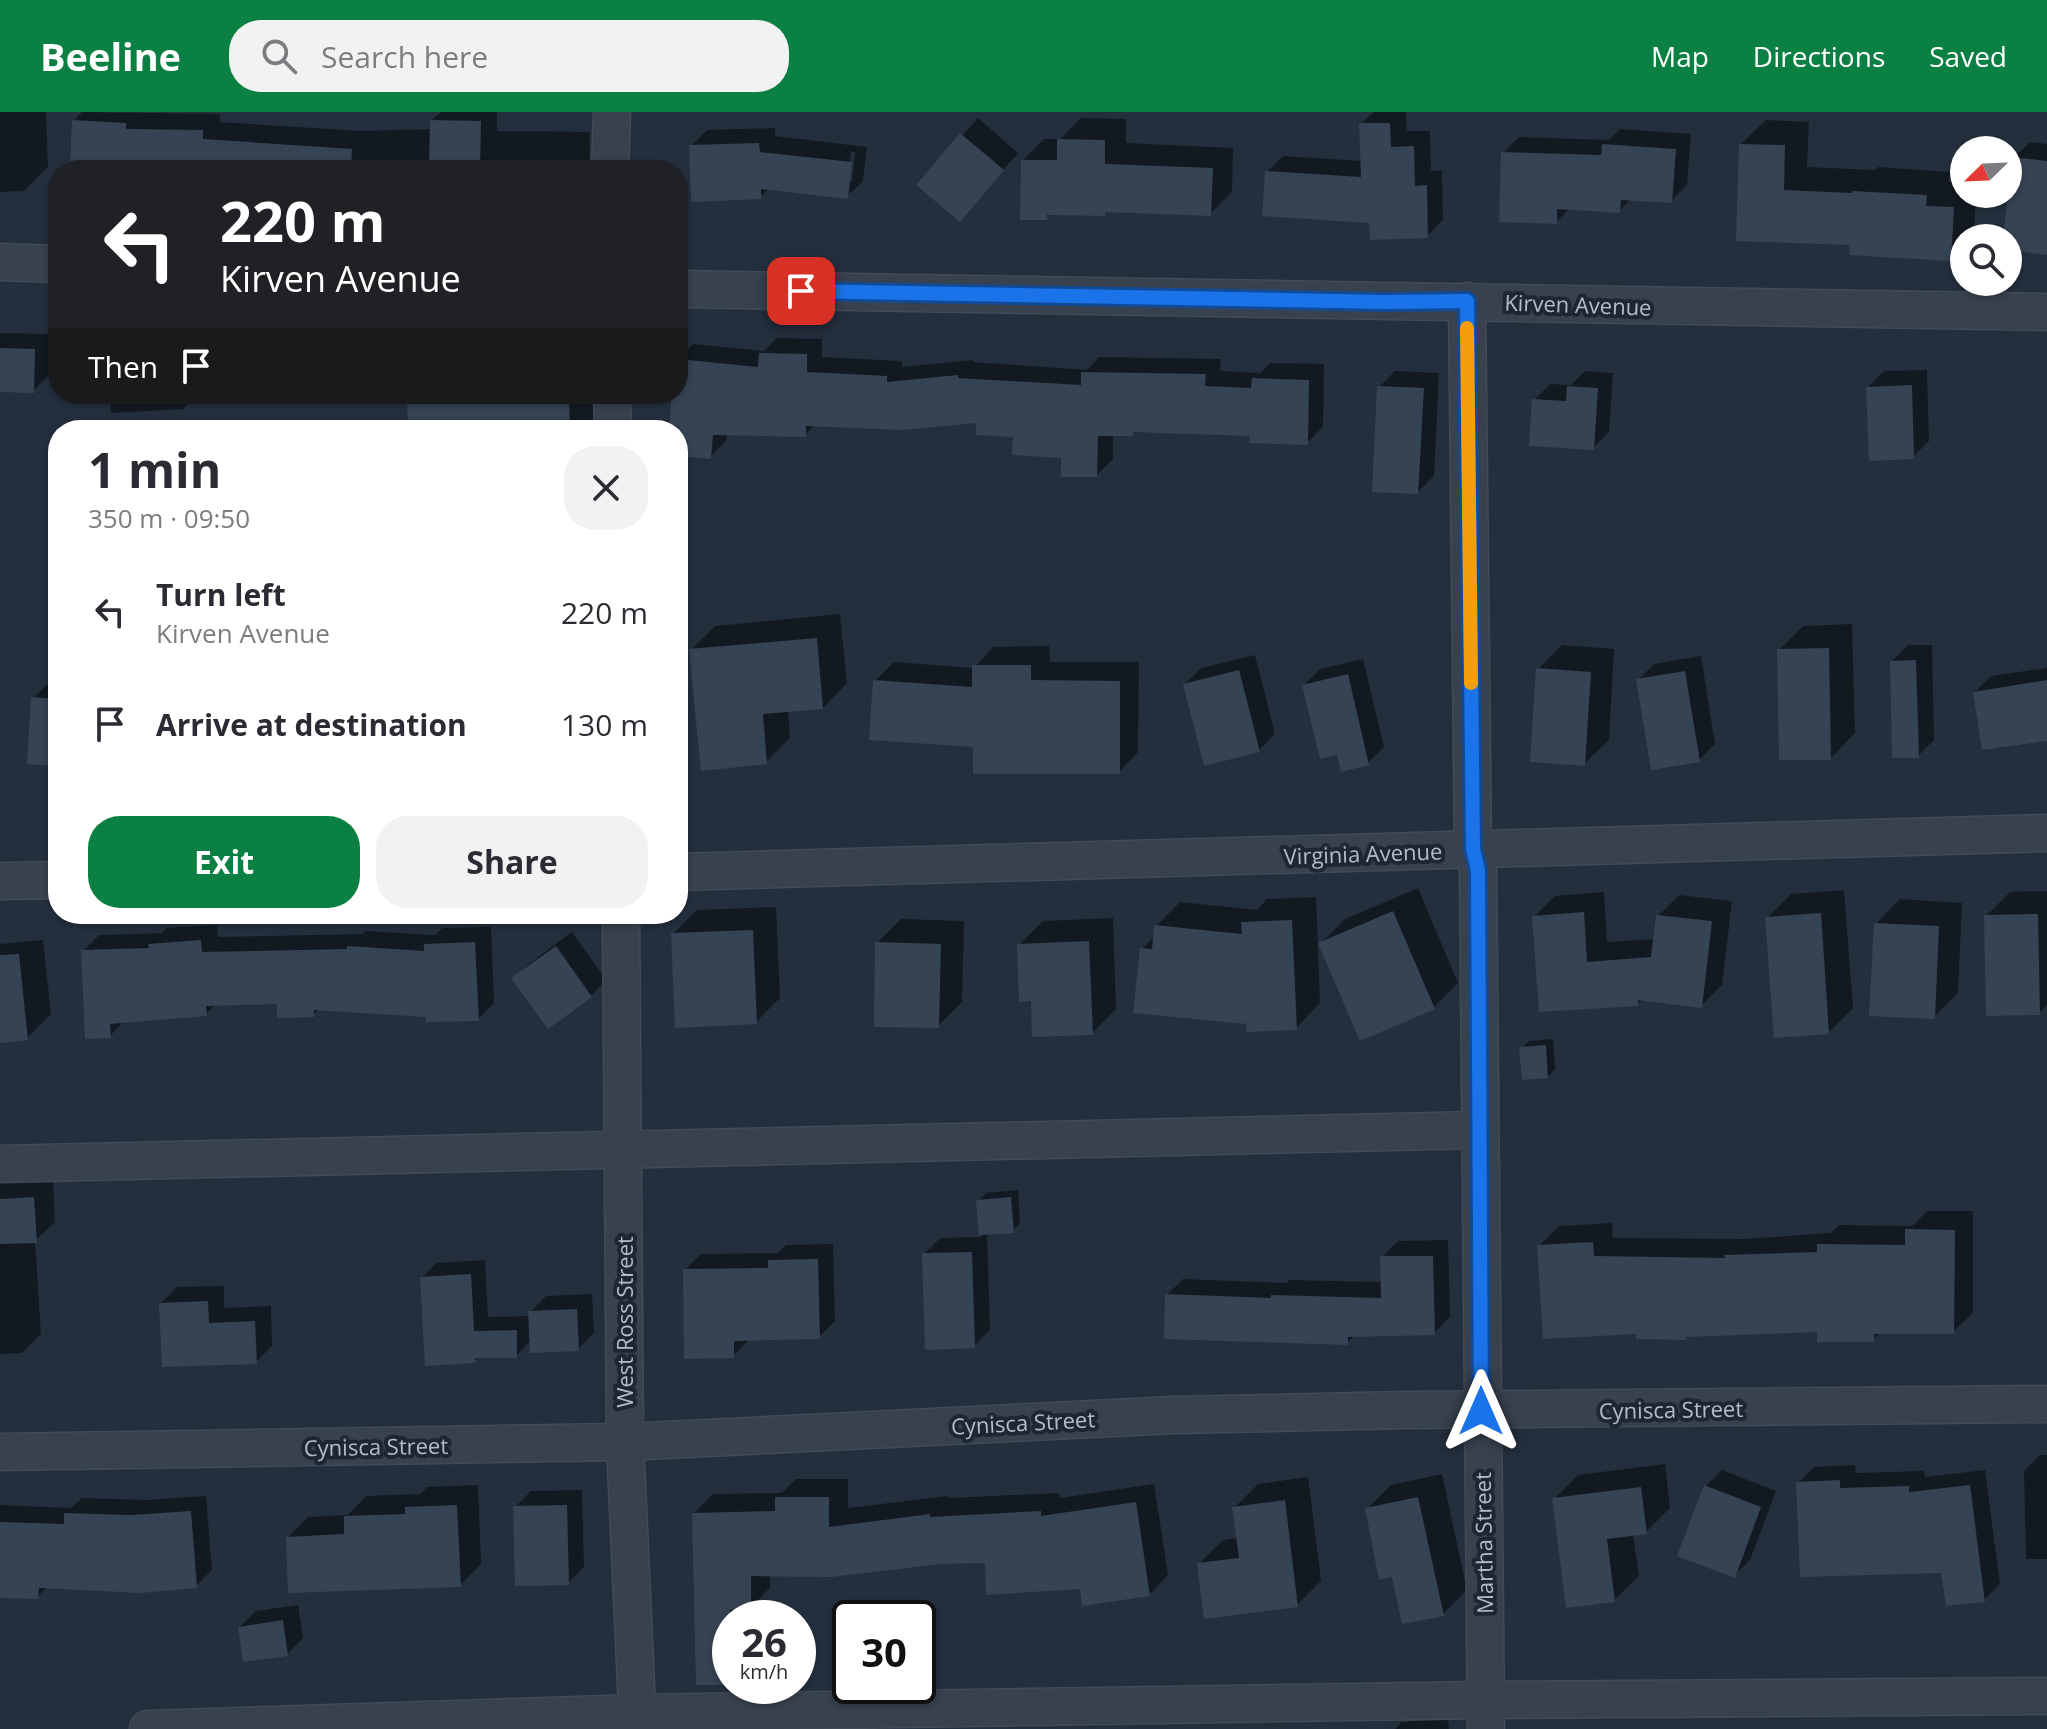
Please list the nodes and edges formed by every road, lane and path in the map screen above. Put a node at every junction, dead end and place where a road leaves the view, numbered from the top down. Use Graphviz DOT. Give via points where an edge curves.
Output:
graph roads {
  1 [pos="612,112"];
  2 [pos="610,160"];
  3 [pos="0,262"];
  4 [pos="48,264"];
  5 [pos="688,289"];
  6 [pos="1467,301"];
  7 [pos="2047,312"];
  8 [pos="2047,833"];
  9 [pos="1473,849"];
  10 [pos="688,872"];
  11 [pos="48,880"];
  12 [pos="0,881"];
  13 [pos="621,924"];
  14 [pos="1479,1130"];
  15 [pos="622,1151"];
  16 [pos="0,1164"];
  17 [pos="2047,1404"];
  18 [pos="1481,1411"];
  19 [pos="625,1442"];
  20 [pos="0,1452"];
  21 [pos="2047,1696"];
  22 [pos="1486,1715"];
  23 [pos="638,1721"];
  24 [pos="148,1729"];
  1 -- 2 [label="street"];
  3 -- 4 [label="street"];
  5 -- 6 [label="street, Kirven Avenue"];
  6 -- 7 [label="street, Kirven Avenue"];
  6 -- 9 [label="street, Martha Street"];
  8 -- 9 [label="street, Virginia Avenue"];
  9 -- 10 [label="street, Virginia Avenue"];
  9 -- 14 [label="street, Martha Street" via="1478,870"];
  11 -- 12 [label="street"];
  13 -- 15 [label="street, West Ross Street"];
  14 -- 15 [label="street"];
  14 -- 18 [label="street, Martha Street"];
  15 -- 16 [label="street"];
  15 -- 19 [label="street, West Ross Street"];
  17 -- 18 [label="street, Cynisca Street"];
  18 -- 19 [label="street, Cynisca Street" via="1175,1415"];
  18 -- 22 [label="street, Martha Street"];
  19 -- 20 [label="street, Cynisca Street"];
  19 -- 23 [label="street, West Ross Street"];
  21 -- 22 [label="street"];
  22 -- 23 [label="street"];
  23 -- 24 [label="street"];
}
